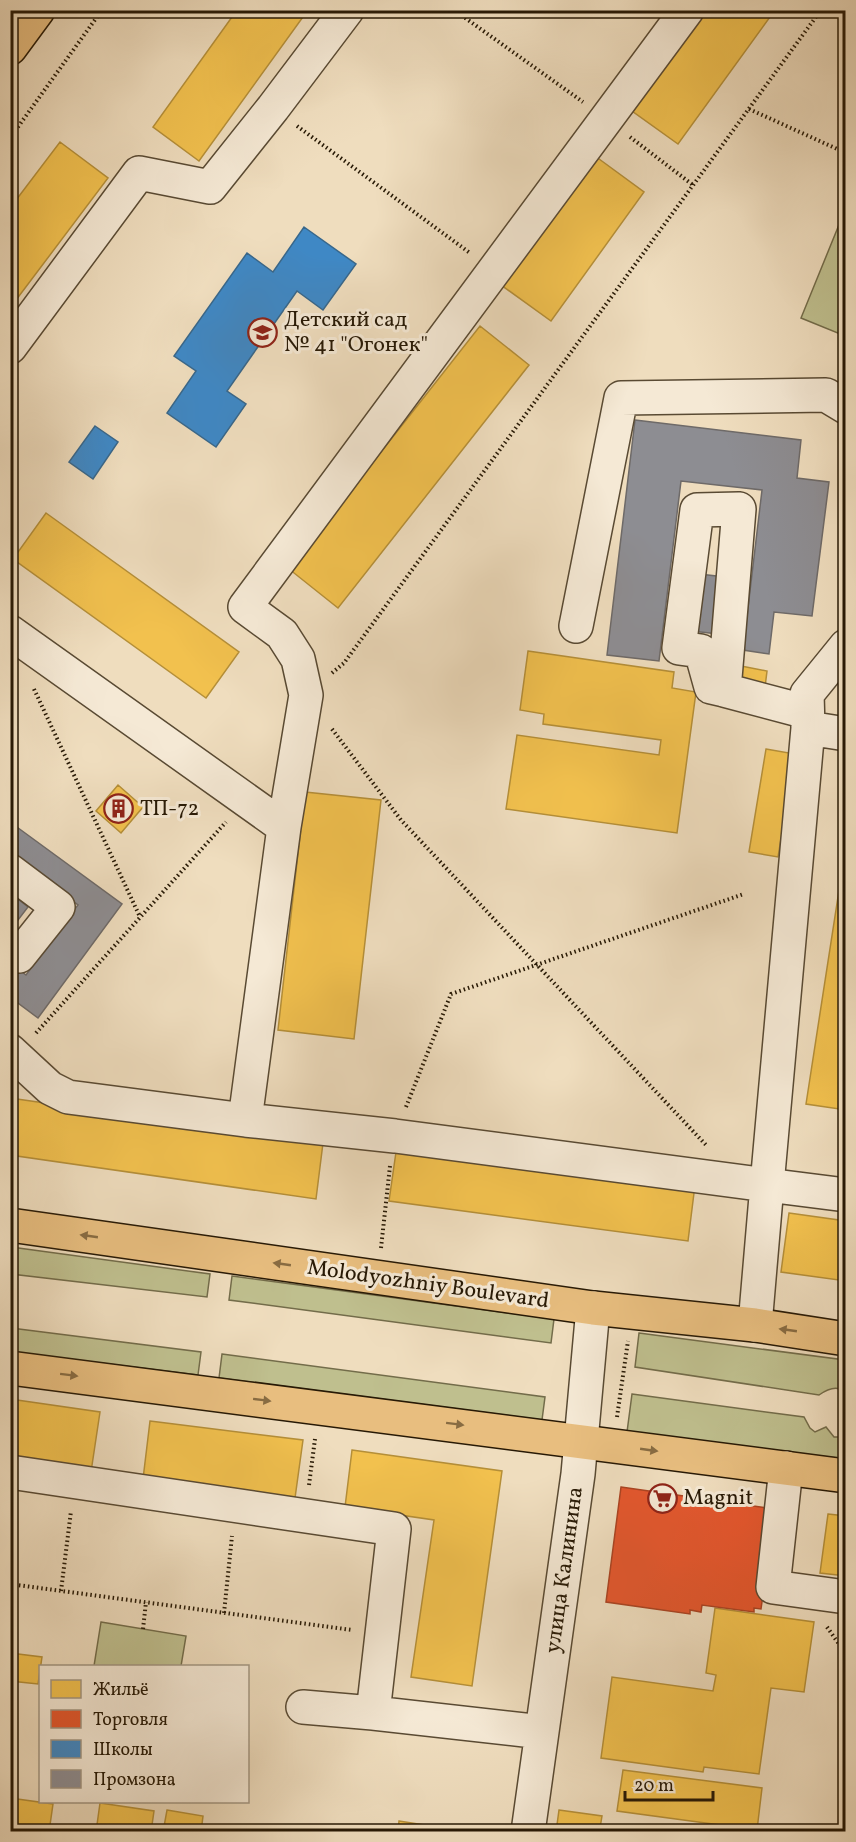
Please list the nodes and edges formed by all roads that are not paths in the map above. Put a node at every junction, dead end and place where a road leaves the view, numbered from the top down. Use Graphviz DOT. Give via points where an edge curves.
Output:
graph roads {
  1 [pos="38,10"];
  2 [pos="347,10"];
  3 [pos="687,10"];
  4 [pos="10,48"];
  5 [pos="10,347"];
  6 [pos="846,407"];
  7 [pos="576,626"];
  8 [pos="10,632"];
  9 [pos="846,646"];
  10 [pos="724,690"];
  11 [pos="807,720"];
  12 [pos="846,734"];
  13 [pos="284,826"];
  14 [pos="10,871"];
  15 [pos="10,949"];
  16 [pos="13,1054"];
  17 [pos="245,1120"];
  18 [pos="767,1185"];
  19 [pos="846,1195"];
  20 [pos="10,1225"];
  21 [pos="593,1308"];
  22 [pos="755,1325"];
  23 [pos="846,1339"];
  24 [pos="10,1368"];
  25 [pos="580,1440"];
  26 [pos="786,1468"];
  27 [pos="10,1472"];
  28 [pos="846,1476"];
  29 [pos="846,1597"];
  30 [pos="303,1707"];
  31 [pos="374,1713"];
  32 [pos="543,1732"];
  33 [pos="528,1832"];
  1 -- 4 [label="main road"];
  2 -- 5 [label="street" via="210,187 139,173"];
  3 -- 13 [label="street" via="245,607 282,634 297,658 306,695"];
  6 -- 7 [label="street" via="826,396 621,398"];
  8 -- 13 [label="street"];
  9 -- 11 [label="street" via="807,694"];
  10 -- 10 [label="street" via="711,687 701,651 679,648 697,510 739,509"];
  10 -- 11 [label="street"];
  11 -- 12 [label="street"];
  11 -- 18 [label="street"];
  13 -- 17 [label="street"];
  14 -- 15 [label="street" via="58,907 19,956"];
  16 -- 17 [label="street" via="50,1088 68,1097"];
  17 -- 18 [label="street"];
  18 -- 19 [label="street"];
  18 -- 22 [label="street"];
  21 -- 20 [label="main road, Molodyozhniy Boulevard, one-way"];
  21 -- 22 [label="main road, Molodyozhniy Boulevard"];
  21 -- 25 [label="street, улица Калинина"];
  23 -- 22 [label="main road, Molodyozhniy Boulevard, one-way"];
  24 -- 25 [label="main road, one-way"];
  25 -- 26 [label="main road, one-way"];
  25 -- 32 [label="street, улица Калинина"];
  26 -- 28 [label="main road"];
  26 -- 29 [label="street" via="773,1587"];
  27 -- 31 [label="street" via="394,1529"];
  30 -- 31 [label="street"];
  31 -- 32 [label="street"];
  32 -- 33 [label="street, улица Калинина"];
}
